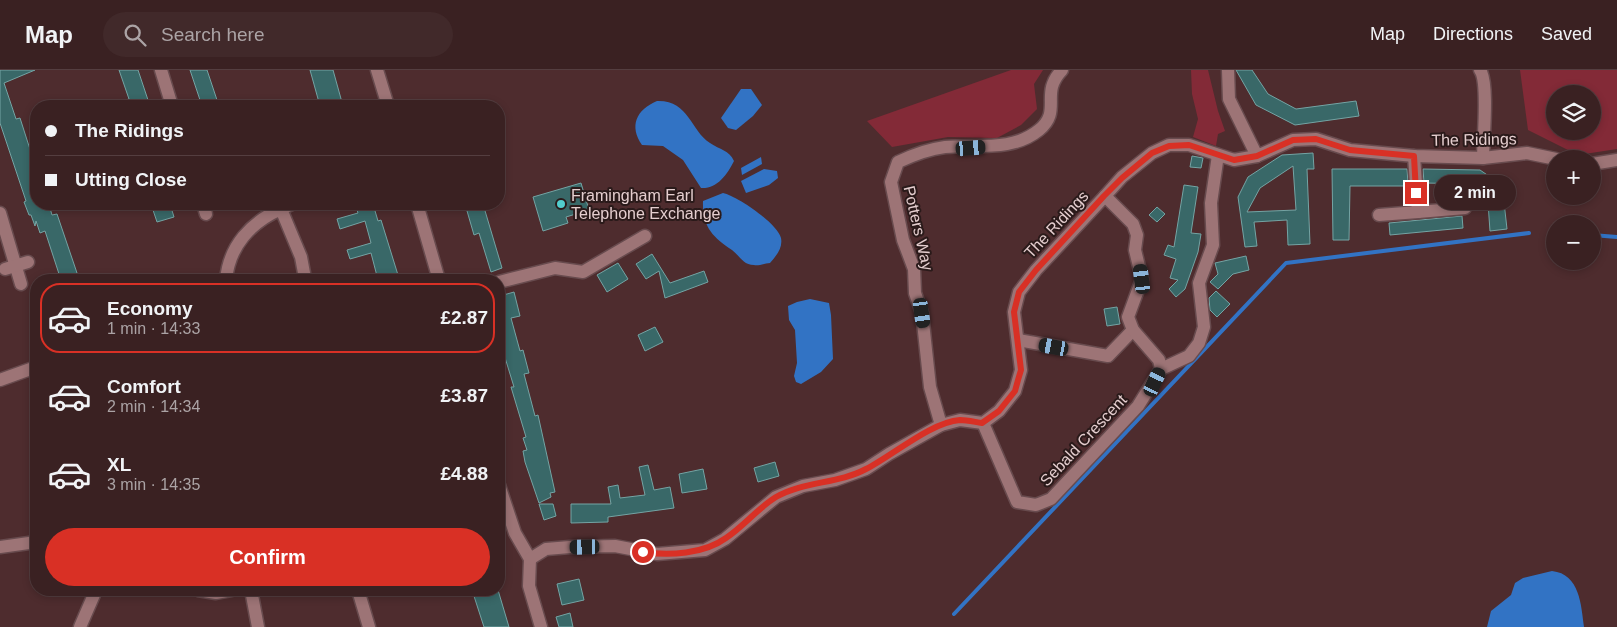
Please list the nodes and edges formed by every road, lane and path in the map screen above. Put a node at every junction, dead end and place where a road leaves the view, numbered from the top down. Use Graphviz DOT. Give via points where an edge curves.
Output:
graph roads {
  1 [pos="161,70"];
  2 [pos="377,70"];
  3 [pos="1062,70"];
  4 [pos="1228,70"];
  5 [pos="1480,70"];
  6 [pos="170,100"];
  7 [pos="386,100"];
  8 [pos="1218,155"];
  9 [pos="1257,156"];
  10 [pos="1414,156"];
  11 [pos="1546,157"];
  12 [pos="1483,158"];
  13 [pos="1617,160"];
  14 [pos="1601,163"];
  15 [pos="1104,196"];
  16 [pos="1465,208"];
  17 [pos="279,210"];
  18 [pos="287,210"];
  19 [pos="419,210"];
  20 [pos="1418,212"];
  21 [pos="0,214"];
  22 [pos="1379,215"];
  23 [pos="645,236"];
  24 [pos="304,273"];
  25 [pos="228,274"];
  26 [pos="436,274"];
  27 [pos="505,280"];
  28 [pos="21,284"];
  29 [pos="1133,330"];
  30 [pos="1018,340"];
  31 [pos="30,369"];
  32 [pos="1161,369"];
  33 [pos="0,380"];
  34 [pos="982,423"];
  35 [pos="941,425"];
  36 [pos="505,503"];
  37 [pos="30,543"];
  38 [pos="0,548"];
  39 [pos="530,559"];
  40 [pos="93,596"];
  41 [pos="252,596"];
  42 [pos="360,596"];
  43 [pos="80,627"];
  44 [pos="258,627"];
  45 [pos="370,627"];
  46 [pos="541,627"];
  1 -- 6 [label="street"];
  2 -- 7 [label="street"];
  3 -- 35 [label="street, Potters Way" via="1052,80 1049,119 1038,131 1018,142 918,152 898,162 893,175 891,182 903,240 914,269 915,293 922,313 930,387"];
  4 -- 9 [label="street" via="1229,99"];
  5 -- 12 [label="street" via="1484,75"];
  8 -- 9 [label="street, The Ridings" via="1234,160"];
  8 -- 15 [label="street, The Ridings" via="1189,145 1169,146 1152,153"];
  8 -- 32 [label="street" via="1211,203 1213,245 1199,283 1204,327 1199,343 1189,356"];
  9 -- 10 [label="street, The Ridings" via="1293,140 1316,139 1350,150"];
  10 -- 12 [label="street, The Ridings"];
  10 -- 20 [label="street"];
  11 -- 12 [label="street, The Ridings" via="1527,153"];
  13 -- 14 [label="street"];
  15 -- 29 [label="street" via="1133,224 1137,235 1135,250 1142,279 1128,317"];
  15 -- 30 [label="street, The Ridings" via="1019,292 1014,312"];
  16 -- 20 [label="street"];
  17 -- 25 [label="street" via="255,224 243,236 233,253"];
  18 -- 24 [label="street"];
  19 -- 26 [label="street"];
  20 -- 22 [label="street"];
  21 -- 28 [label="street"];
  23 -- 27 [label="street" via="582,272 555,268"];
  29 -- 30 [label="street" via="1108,356"];
  29 -- 32 [label="street" via="1159,360"];
  30 -- 34 [label="street, The Ridings" via="1021,370 1015,391 999,411"];
  31 -- 33 [label="street"];
  32 -- 34 [label="street, Sebald Crescent" via="1138,406 1051,499 1036,505 1017,502"];
  34 -- 35 [label="street" via="960,420"];
  35 -- 39 [label="street" via="866,469 776,497 725,539 705,550 657,554 615,546 570,547 546,549"];
  36 -- 39 [label="street" via="515,534"];
  37 -- 38 [label="street"];
  39 -- 46 [label="street" via="529,586"];
  40 -- 43 [label="street"];
  41 -- 44 [label="street"];
  42 -- 45 [label="street"];
}
